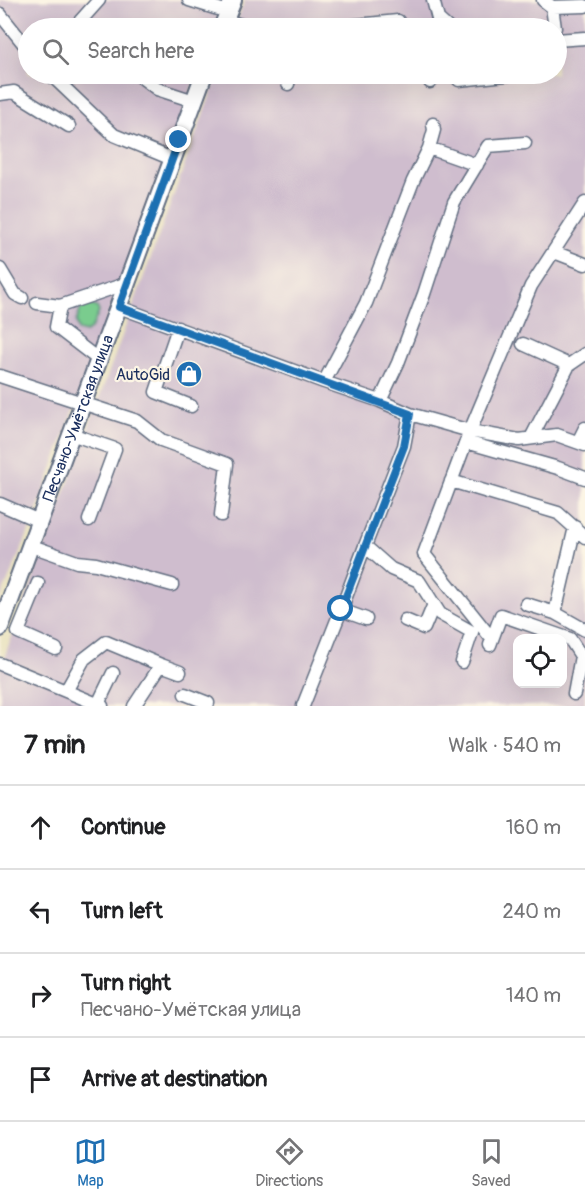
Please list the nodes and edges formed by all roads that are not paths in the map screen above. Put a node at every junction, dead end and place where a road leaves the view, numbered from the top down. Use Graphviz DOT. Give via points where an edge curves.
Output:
graph roads {
  1 [pos="99,0"];
  2 [pos="189,0"];
  3 [pos="434,0"];
  4 [pos="547,4"];
  5 [pos="585,6"];
  6 [pos="224,12"];
  7 [pos="0,14"];
  8 [pos="83,18"];
  9 [pos="438,18"];
  10 [pos="18,36"];
  11 [pos="585,38"];
  12 [pos="567,39"];
  13 [pos="60,84"];
  14 [pos="150,84"];
  15 [pos="200,84"];
  16 [pos="0,94"];
  17 [pos="194,101"];
  18 [pos="433,124"];
  19 [pos="69,126"];
  20 [pos="525,143"];
  21 [pos="429,148"];
  22 [pos="172,159"];
  23 [pos="477,165"];
  24 [pos="585,204"];
  25 [pos="554,252"];
  26 [pos="585,264"];
  27 [pos="0,269"];
  28 [pos="128,283"];
  29 [pos="22,298"];
  30 [pos="37,303"];
  31 [pos="60,306"];
  32 [pos="119,307"];
  33 [pos="178,328"];
  34 [pos="523,345"];
  35 [pos="585,354"];
  36 [pos="99,360"];
  37 [pos="569,365"];
  38 [pos="0,375"];
  39 [pos="324,382"];
  40 [pos="83,402"];
  41 [pos="380,402"];
  42 [pos="191,406"];
  43 [pos="410,414"];
  44 [pos="585,428"];
  45 [pos="71,434"];
  46 [pos="468,437"];
  47 [pos="531,438"];
  48 [pos="582,443"];
  49 [pos="585,478"];
  50 [pos="451,481"];
  51 [pos="0,504"];
  52 [pos="220,515"];
  53 [pos="89,520"];
  54 [pos="39,521"];
  55 [pos="575,527"];
  56 [pos="585,537"];
  57 [pos="29,545"];
  58 [pos="365,546"];
  59 [pos="38,584"];
  60 [pos="172,585"];
  61 [pos="12,596"];
  62 [pos="29,604"];
  63 [pos="434,604"];
  64 [pos="526,604"];
  65 [pos="341,609"];
  66 [pos="555,613"];
  67 [pos="366,619"];
  68 [pos="1,620"];
  69 [pos="405,620"];
  70 [pos="585,630"];
  71 [pos="56,649"];
  72 [pos="462,662"];
  73 [pos="0,664"];
  74 [pos="161,665"];
  75 [pos="180,672"];
  76 [pos="113,673"];
  77 [pos="66,691"];
  78 [pos="185,694"];
  79 [pos="574,694"];
  80 [pos="100,705"];
  81 [pos="134,706"];
  82 [pos="207,706"];
  83 [pos="303,706"];
  1 -- 8 [label="lane"];
  2 -- 6 [label="lane"];
  3 -- 9 [label="lane"];
  4 -- 5 [label="lane"];
  7 -- 10 [label="lane"];
  11 -- 12 [label="lane"];
  13 -- 22 [label="lane" via="114,135"];
  14 -- 17 [label="lane"];
  15 -- 17 [label="main road, Песчано-Умётская улица"];
  16 -- 19 [label="lane" via="14,92"];
  17 -- 22 [label="main road, Песчано-Умётская улица"];
  18 -- 21 [label="lane"];
  20 -- 23 [label="lane" via="488,146"];
  21 -- 23 [label="lane"];
  21 -- 39 [label="lane" via="366,303"];
  22 -- 28 [label="main road, Песчано-Умётская улица"];
  23 -- 41 [label="lane" via="454,202 420,304"];
  24 -- 25 [label="lane"];
  25 -- 26 [label="lane"];
  25 -- 46 [label="lane" via="531,286"];
  27 -- 29 [label="lane" via="15,294"];
  28 -- 31 [label="lane"];
  28 -- 32 [label="main road, Песчано-Умётская улица"];
  30 -- 31 [label="lane"];
  31 -- 36 [label="lane" via="56,327"];
  32 -- 33 [label="lane"];
  32 -- 36 [label="main road, Песчано-Умётская улица"];
  33 -- 39 [label="lane"];
  33 -- 42 [label="lane" via="156,392"];
  34 -- 37 [label="lane"];
  35 -- 37 [label="lane"];
  36 -- 40 [label="main road, Песчано-Умётская улица"];
  37 -- 47 [label="lane"];
  38 -- 40 [label="lane"];
  39 -- 41 [label="lane"];
  40 -- 45 [label="main road, Песчано-Умётская улица"];
  40 -- 52 [label="lane" via="137,421 161,440 227,464"];
  41 -- 43 [label="lane"];
  43 -- 46 [label="lane"];
  43 -- 58 [label="lane" via="404,446"];
  44 -- 48 [label="lane"];
  45 -- 53 [label="lane" via="115,449"];
  45 -- 54 [label="main road, Песчано-Умётская улица"];
  46 -- 47 [label="lane"];
  46 -- 49 [label="lane"];
  46 -- 50 [label="lane"];
  47 -- 48 [label="lane" via="557,435"];
  50 -- 55 [label="lane" via="558,513"];
  50 -- 79 [label="lane" via="424,554 491,643 501,615 570,639 581,656"];
  51 -- 54 [label="lane"];
  54 -- 57 [label="main road, Песчано-Умётская улица"];
  55 -- 56 [label="lane"];
  55 -- 66 [label="lane"];
  57 -- 60 [label="lane" via="77,562"];
  57 -- 61 [label="main road, Песчано-Умётская улица"];
  58 -- 63 [label="lane" via="391,568 420,581"];
  58 -- 65 [label="lane"];
  59 -- 62 [label="lane"];
  61 -- 62 [label="lane"];
  61 -- 68 [label="main road, Песчано-Умётская улица"];
  62 -- 71 [label="lane" via="18,632"];
  63 -- 69 [label="lane" via="424,628"];
  63 -- 72 [label="lane" via="440,614 472,632"];
  64 -- 66 [label="lane"];
  65 -- 67 [label="lane"];
  65 -- 83 [label="lane"];
  66 -- 70 [label="lane"];
  73 -- 77 [label="lane"];
  74 -- 75 [label="lane"];
  74 -- 77 [label="lane" via="106,642 84,659"];
  74 -- 81 [label="lane"];
  76 -- 80 [label="lane"];
  77 -- 80 [label="lane"];
  78 -- 82 [label="lane" via="208,703"];
}
